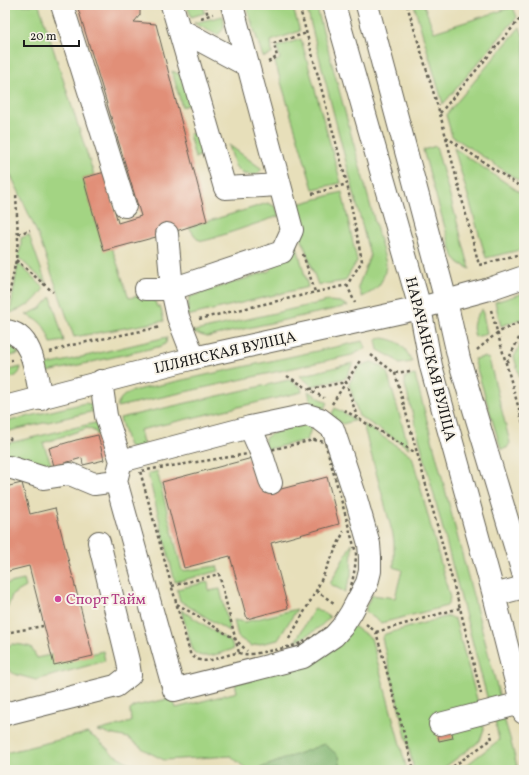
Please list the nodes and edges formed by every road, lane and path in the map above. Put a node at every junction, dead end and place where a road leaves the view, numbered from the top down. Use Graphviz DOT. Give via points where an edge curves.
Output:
graph roads {
  1 [pos="62,5"];
  2 [pos="172,5"];
  3 [pos="205,5"];
  4 [pos="232,5"];
  5 [pos="299,5"];
  6 [pos="334,5"];
  7 [pos="368,5"];
  8 [pos="406,5"];
  9 [pos="520,5"];
  10 [pos="524,15"];
  11 [pos="208,16"];
  12 [pos="179,29"];
  13 [pos="307,33"];
  14 [pos="258,64"];
  15 [pos="440,114"];
  16 [pos="446,137"];
  17 [pos="347,184"];
  18 [pos="279,185"];
  19 [pos="524,189"];
  20 [pos="16,193"];
  21 [pos="312,194"];
  22 [pos="125,206"];
  23 [pos="30,230"];
  24 [pos="18,234"];
  25 [pos="167,234"];
  26 [pos="302,251"];
  27 [pos="524,253"];
  28 [pos="16,260"];
  29 [pos="524,277"];
  30 [pos="146,289"];
  31 [pos="172,289"];
  32 [pos="53,292"];
  33 [pos="315,292"];
  34 [pos="446,301"];
  35 [pos="356,305"];
  36 [pos="490,305"];
  37 [pos="420,308"];
  38 [pos="5,318"];
  39 [pos="524,320"];
  40 [pos="524,328"];
  41 [pos="5,331"];
  42 [pos="497,333"];
  43 [pos="477,351"];
  44 [pos="371,355"];
  45 [pos="194,358"];
  46 [pos="361,358"];
  47 [pos="506,362"];
  48 [pos="410,371"];
  49 [pos="395,373"];
  50 [pos="287,376"];
  51 [pos="101,382"];
  52 [pos="346,382"];
  53 [pos="310,389"];
  54 [pos="41,399"];
  55 [pos="5,407"];
  56 [pos="326,411"];
  57 [pos="357,418"];
  58 [pos="524,427"];
  59 [pos="250,428"];
  60 [pos="11,438"];
  61 [pos="314,440"];
  62 [pos="5,444"];
  63 [pos="261,452"];
  64 [pos="416,453"];
  65 [pos="5,467"];
  66 [pos="119,471"];
  67 [pos="271,483"];
  68 [pos="347,524"];
  69 [pos="99,542"];
  70 [pos="524,576"];
  71 [pos="172,586"];
  72 [pos="524,587"];
  73 [pos="316,590"];
  74 [pos="494,596"];
  75 [pos="176,603"];
  76 [pos="460,608"];
  77 [pos="347,611"];
  78 [pos="43,626"];
  79 [pos="376,632"];
  80 [pos="5,634"];
  81 [pos="235,640"];
  82 [pos="284,648"];
  83 [pos="238,653"];
  84 [pos="250,654"];
  85 [pos="523,708"];
  86 [pos="486,712"];
  87 [pos="5,714"];
  88 [pos="440,724"];
  89 [pos="414,770"];
  90 [pos="448,770"];
  1 -- 22 [label="main road"];
  2 -- 12 [label="main road"];
  3 -- 11 [label="path"];
  4 -- 14 [label="main road"];
  5 -- 13 [label="path"];
  6 -- 37 [label="main road, НАРАЧАНСКАЯ ВУЛІЦА"];
  7 -- 34 [label="main road, НАРАЧАНСКАЯ ВУЛІЦА"];
  8 -- 15 [label="path"];
  9 -- 10 [label="path"];
  10 -- 15 [label="path"];
  12 -- 14 [label="main road"];
  12 -- 18 [label="main road" via="225,188"];
  13 -- 14 [label="path" via="274,43 277,57"];
  13 -- 17 [label="path"];
  14 -- 18 [label="main road"];
  15 -- 16 [label="path"];
  16 -- 19 [label="path"];
  16 -- 27 [label="path" via="479,265"];
  17 -- 21 [label="path"];
  17 -- 35 [label="path" via="362,261 348,285"];
  18 -- 31 [label="main road" via="292,230 282,252"];
  20 -- 24 [label="path"];
  23 -- 24 [label="path"];
  24 -- 28 [label="path"];
  25 -- 31 [label="main road"];
  26 -- 33 [label="path"];
  28 -- 32 [label="path"];
  28 -- 38 [label="path"];
  29 -- 34 [label="main road, ІЛЛЯНСКАЯ ВУЛІЦА"];
  30 -- 31 [label="main road"];
  31 -- 45 [label="main road" via="179,323"];
  34 -- 37 [label="main road, ІЛЛЯНСКАЯ ВУЛІЦА"];
  34 -- 70 [label="main road, НАРАЧАНСКАЯ ВУЛІЦА" via="459,359"];
  36 -- 42 [label="path"];
  37 -- 45 [label="main road, ІЛЛЯНСКАЯ ВУЛІЦА"];
  37 -- 74 [label="main road, НАРАЧАНСКАЯ ВУЛІЦА" via="431,366"];
  39 -- 42 [label="path"];
  40 -- 47 [label="path"];
  41 -- 54 [label="main road" via="21,336 27,345"];
  42 -- 43 [label="path"];
  42 -- 47 [label="path"];
  44 -- 49 [label="path"];
  45 -- 51 [label="main road, ІЛЛЯНСКАЯ ВУЛІЦА"];
  46 -- 52 [label="path"];
  47 -- 58 [label="path"];
  48 -- 49 [label="path"];
  49 -- 64 [label="path"];
  50 -- 53 [label="path"];
  51 -- 54 [label="main road, ІЛЛЯНСКАЯ ВУЛІЦА"];
  51 -- 66 [label="main road"];
  52 -- 53 [label="path"];
  52 -- 56 [label="path"];
  52 -- 57 [label="path"];
  53 -- 56 [label="path"];
  54 -- 55 [label="main road, ІЛЛЯНСКАЯ ВУЛІЦА"];
  56 -- 57 [label="path"];
  56 -- 59 [label="main road"];
  56 -- 61 [label="path"];
  56 -- 77 [label="main road" via="369,544 368,577"];
  57 -- 64 [label="path"];
  59 -- 63 [label="main road"];
  59 -- 66 [label="main road"];
  60 -- 62 [label="path"];
  61 -- 63 [label="path"];
  61 -- 68 [label="path" via="325,442"];
  63 -- 67 [label="main road"];
  63 -- 71 [label="path" via="140,471"];
  64 -- 76 [label="path"];
  65 -- 66 [label="main road" via="44,478 70,474 94,484"];
  66 -- 77 [label="main road" via="174,690 303,657 334,636 342,627"];
  68 -- 73 [label="path"];
  68 -- 77 [label="path" via="356,561"];
  69 -- 87 [label="main road" via="130,675 116,686"];
  71 -- 75 [label="path"];
  71 -- 81 [label="path" via="219,574"];
  72 -- 74 [label="main road"];
  73 -- 77 [label="path"];
  73 -- 82 [label="path"];
  74 -- 85 [label="main road, НАРАЧАНСКАЯ ВУЛІЦА"];
  75 -- 81 [label="path"];
  75 -- 83 [label="path" via="194,659 209,660"];
  76 -- 79 [label="path"];
  76 -- 86 [label="path"];
  77 -- 79 [label="path"];
  77 -- 82 [label="path" via="313,638 299,645"];
  78 -- 80 [label="path"];
  79 -- 89 [label="path"];
  81 -- 83 [label="path"];
  81 -- 84 [label="path"];
  82 -- 84 [label="path"];
  83 -- 84 [label="path"];
  85 -- 86 [label="main road"];
  86 -- 88 [label="main road"];
  86 -- 90 [label="path" via="492,739"];
}
